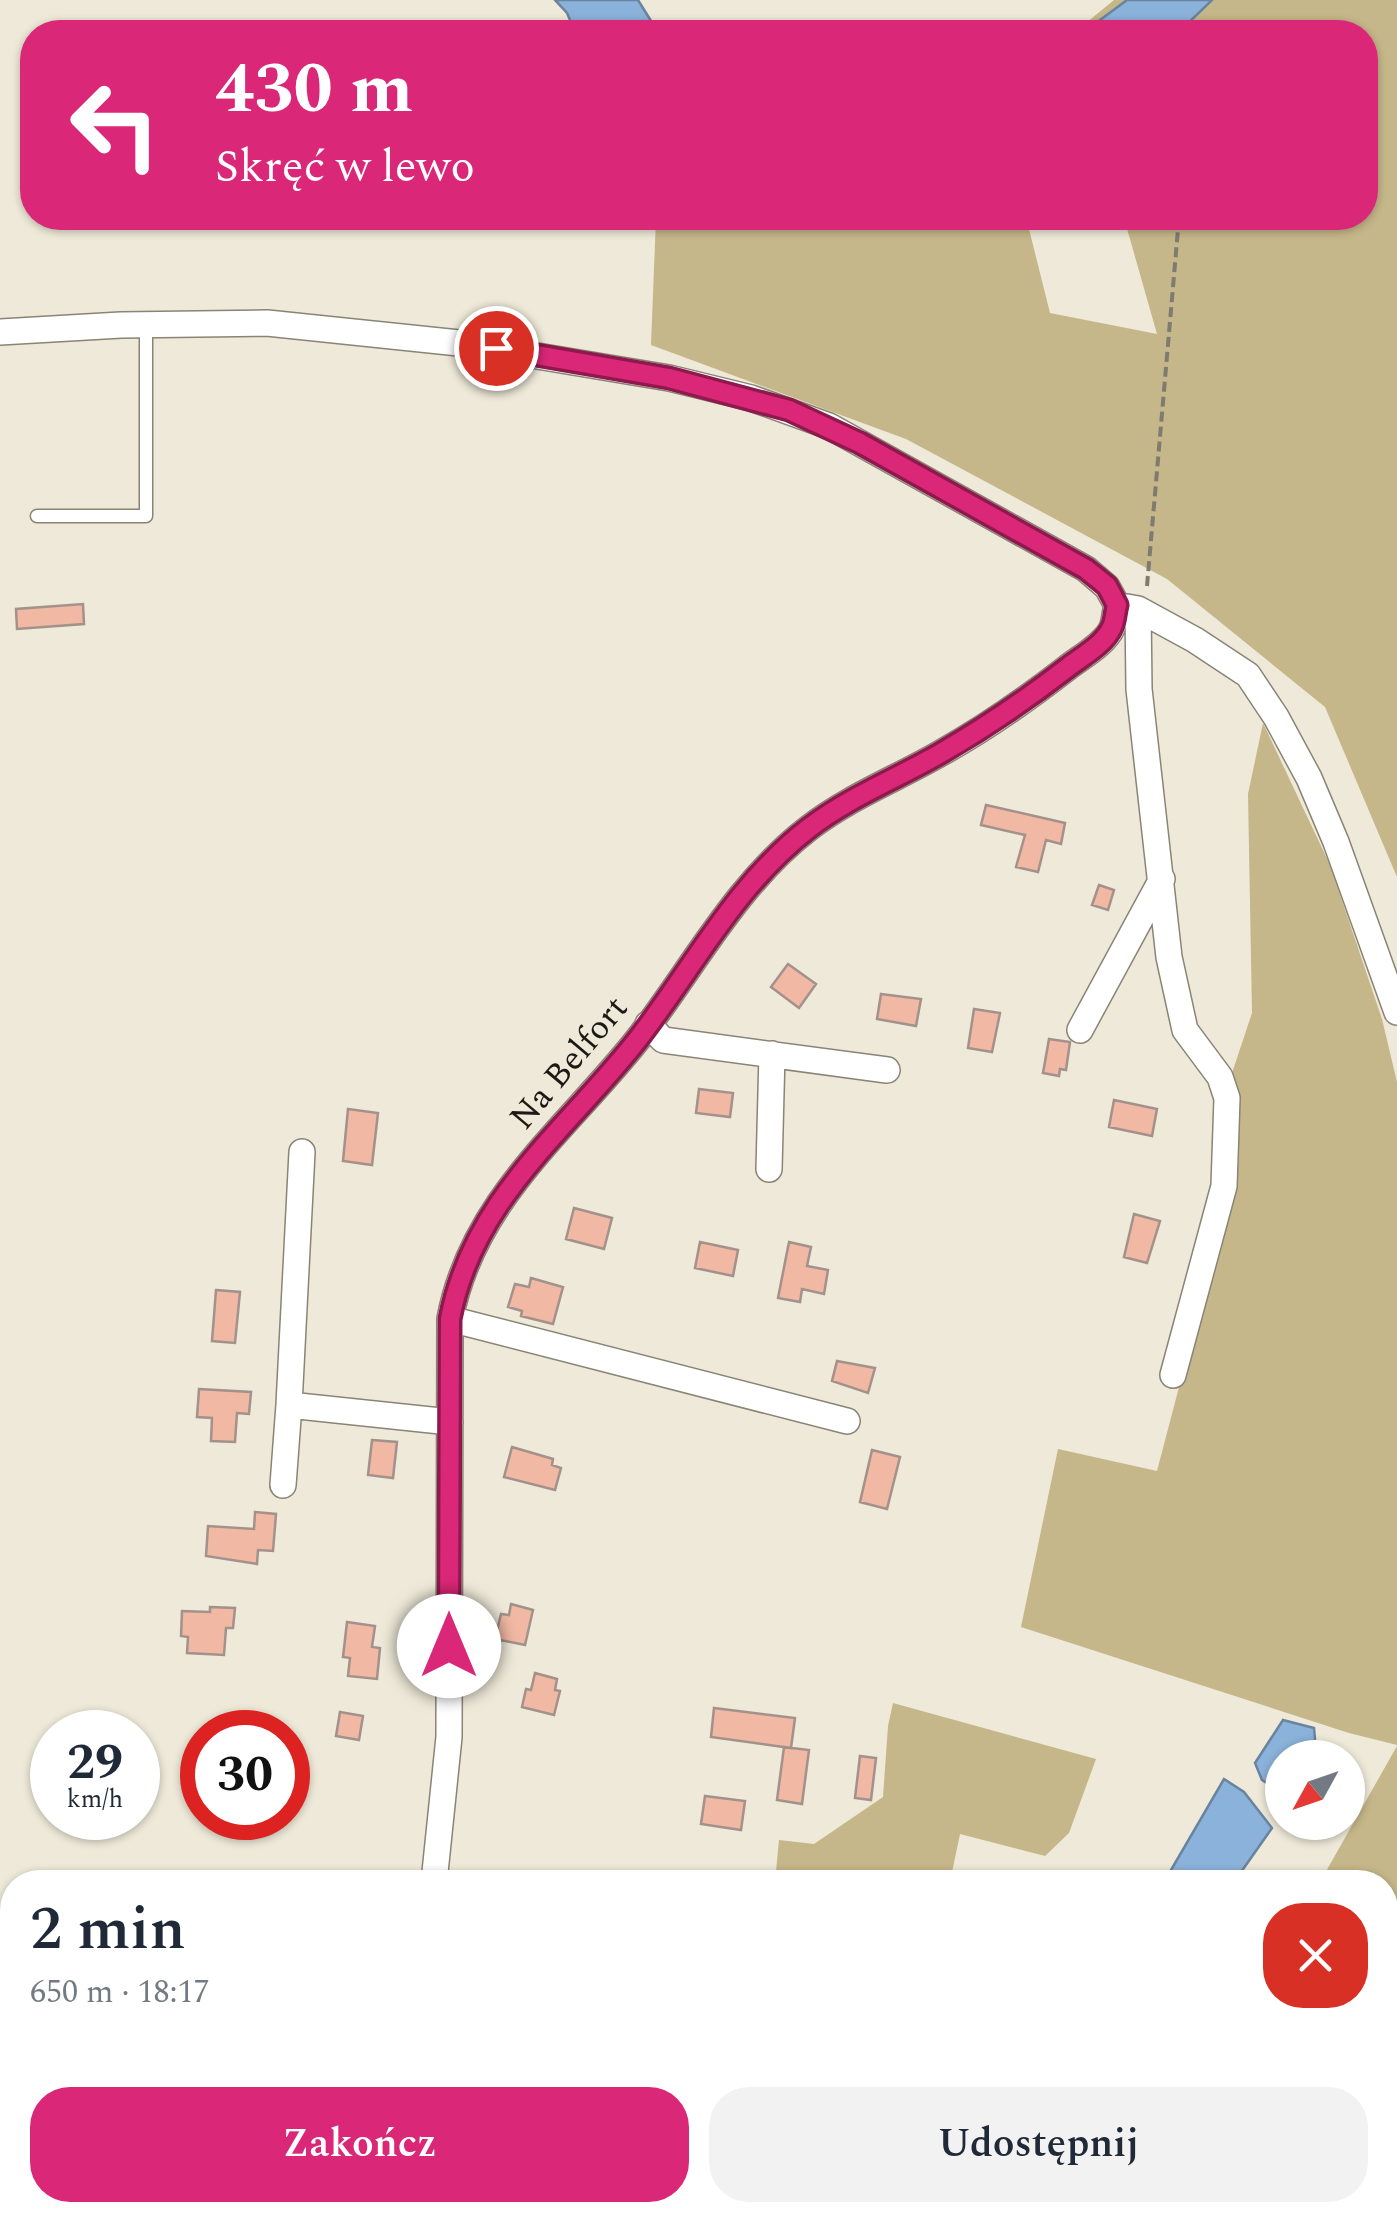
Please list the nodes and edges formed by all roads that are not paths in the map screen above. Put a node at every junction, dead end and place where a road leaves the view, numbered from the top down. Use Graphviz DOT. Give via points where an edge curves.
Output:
graph roads {
  1 [pos="146,324"];
  2 [pos="0,332"];
  3 [pos="37,516"];
  4 [pos="1127,607"];
  5 [pos="1162,879"];
  6 [pos="1397,1012"];
  7 [pos="648,1024"];
  8 [pos="1080,1030"];
  9 [pos="772,1054"];
  10 [pos="887,1070"];
  11 [pos="302,1152"];
  12 [pos="770,1170"];
  13 [pos="450,1319"];
  14 [pos="1173,1375"];
  15 [pos="289,1405"];
  16 [pos="847,1421"];
  17 [pos="450,1422"];
  18 [pos="283,1485"];
  19 [pos="435,1870"];
  1 -- 2 [label="street"];
  1 -- 3 [label="lane" via="146,516"];
  1 -- 4 [label="street" via="267,324 459,343 751,398 828,426 1086,569"];
  4 -- 5 [label="street"];
  4 -- 6 [label="street" via="1195,640 1248,676 1276,716 1336,842"];
  4 -- 7 [label="street, Na Belfort" via="1093,648 990,724 813,825 778,853"];
  5 -- 8 [label="street"];
  5 -- 14 [label="street" via="1185,1030 1228,1098 1224,1186"];
  7 -- 9 [label="street" via="663,1040"];
  7 -- 13 [label="street, Na Belfort" via="492,1213 462,1268"];
  9 -- 10 [label="street"];
  9 -- 12 [label="street"];
  11 -- 15 [label="street"];
  13 -- 16 [label="street"];
  13 -- 17 [label="street, Na Belfort"];
  15 -- 17 [label="street"];
  15 -- 18 [label="street"];
  17 -- 19 [label="street, Na Belfort" via="449,1737"];
}
